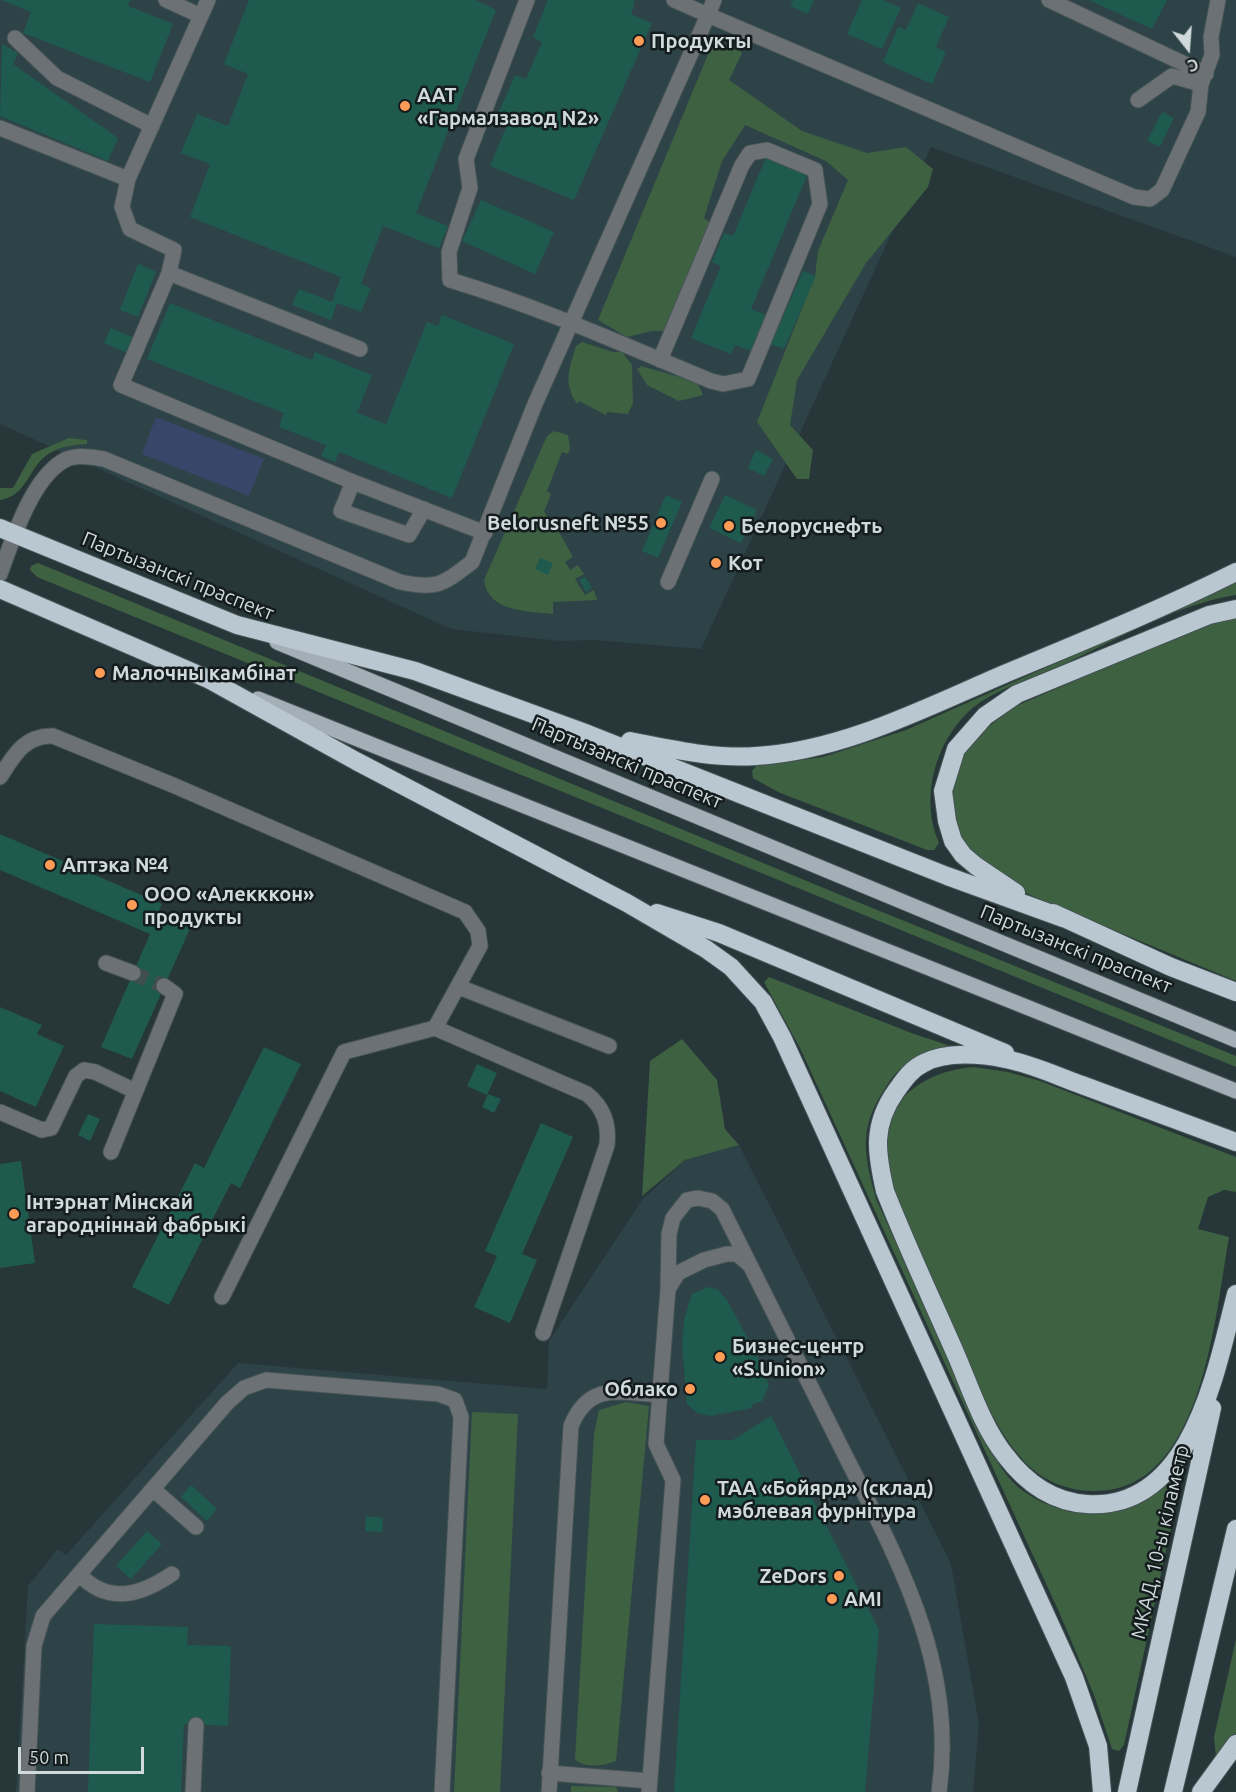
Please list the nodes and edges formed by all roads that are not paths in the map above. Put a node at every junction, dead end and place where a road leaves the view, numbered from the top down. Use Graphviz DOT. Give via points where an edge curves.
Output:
graph roads {
  1 [pos="166,0"];
  2 [pos="208,0"];
  3 [pos="527,0"];
  4 [pos="674,0"];
  5 [pos="714,0"];
  6 [pos="1049,0"];
  7 [pos="1218,0"];
  8 [pos="708,15"];
  9 [pos="201,16"];
  10 [pos="15,38"];
  11 [pos="1203,79"];
  12 [pos="1138,100"];
  13 [pos="152,126"];
  14 [pos="0,128"];
  15 [pos="129,178"];
  16 [pos="169,273"];
  17 [pos="573,321"];
  18 [pos="360,350"];
  19 [pos="660,360"];
  20 [pos="712,479"];
  21 [pos="353,482"];
  22 [pos="424,510"];
  23 [pos="7,531"];
  24 [pos="485,533"];
  25 [pos="1236,572"];
  26 [pos="0,574"];
  27 [pos="668,582"];
  28 [pos="0,589"];
  29 [pos="1236,609"];
  30 [pos="237,625"];
  31 [pos="208,679"];
  32 [pos="588,734"];
  33 [pos="0,777"];
  34 [pos="627,903"];
  35 [pos="1064,918"];
  36 [pos="106,963"];
  37 [pos="133,973"];
  38 [pos="164,986"];
  39 [pos="459,987"];
  40 [pos="1236,992"];
  41 [pos="435,1028"];
  42 [pos="1236,1040"];
  43 [pos="609,1046"];
  44 [pos="135,1091"];
  45 [pos="1236,1091"];
  46 [pos="1116,1098"];
  47 [pos="0,1112"];
  48 [pos="1236,1142"];
  49 [pos="111,1152"];
  50 [pos="751,1266"];
  51 [pos="668,1290"];
  52 [pos="1236,1294"];
  53 [pos="222,1297"];
  54 [pos="1236,1301"];
  55 [pos="543,1333"];
  56 [pos="659,1395"];
  57 [pos="154,1490"];
  58 [pos="196,1527"];
  59 [pos="1236,1529"];
  60 [pos="172,1574"];
  61 [pos="80,1575"];
  62 [pos="196,1725"];
  63 [pos="1236,1744"];
  64 [pos="549,1773"];
  65 [pos="649,1786"];
  66 [pos="27,1792"];
  67 [pos="193,1792"];
  68 [pos="442,1792"];
  69 [pos="549,1792"];
  70 [pos="939,1792"];
  71 [pos="1102,1792"];
  72 [pos="1127,1792"];
  73 [pos="1173,1792"];
  74 [pos="1201,1792"];
  1 -- 9 [label="lane"];
  2 -- 9 [label="lane"];
  3 -- 17 [label="lane" via="466,159 470,188 447,265 450,280"];
  4 -- 8 [label="lane"];
  5 -- 8 [label="lane"];
  6 -- 11 [label="lane"];
  7 -- 11 [label="lane" via="1212,55"];
  8 -- 11 [label="lane" via="1142,199 1150,199 1162,190 1198,112"];
  8 -- 17 [label="lane"];
  9 -- 13 [label="lane"];
  10 -- 13 [label="lane" via="57,78"];
  11 -- 12 [label="lane" via="1172,76"];
  13 -- 15 [label="lane"];
  14 -- 15 [label="lane"];
  15 -- 16 [label="lane" via="122,207 130,229 174,250"];
  16 -- 18 [label="lane"];
  16 -- 21 [label="lane" via="121,385"];
  17 -- 19 [label="lane"];
  17 -- 24 [label="lane" via="535,404"];
  19 -- 19 [label="lane" via="717,382 748,379 819,204 815,170 767,150 750,153"];
  20 -- 27 [label="lane"];
  21 -- 22 [label="lane"];
  21 -- 22 [label="lane" via="341,511 409,535"];
  22 -- 24 [label="lane"];
  23 -- 24 [label="lane" via="39,485 63,461 81,456 104,459 400,582 421,587 441,585 454,578 472,562"];
  23 -- 26 [label="lane"];
  23 -- 30 [label="highway, Партызанскі праспект"];
  25 -- 32 [label="highway" via="899,719 813,746 756,756 722,756"];
  28 -- 31 [label="highway"];
  29 -- 35 [label="highway" via="1209,615 1017,694 985,716 956,749 943,791 947,821 958,848 976,866 1017,894"];
  30 -- 32 [label="highway" via="415,671"];
  30 -- 42 [label="main road, Партызанскі праспект"];
  31 -- 34 [label="highway"];
  31 -- 45 [label="main road"];
  32 -- 35 [label="highway" via="947,876"];
  33 -- 39 [label="lane" via="23,744 41,735 53,736 465,912 478,931 480,946"];
  34 -- 46 [label="highway" via="719,933"];
  34 -- 71 [label="highway" via="731,967 771,1014 1074,1677 1098,1746"];
  35 -- 40 [label="highway"];
  36 -- 37 [label="lane"];
  38 -- 44 [label="lane" via="175,994"];
  39 -- 41 [label="lane"];
  39 -- 43 [label="lane"];
  41 -- 53 [label="lane" via="344,1052"];
  41 -- 55 [label="lane" via="587,1094 602,1110 609,1128 607,1145"];
  44 -- 47 [label="lane" via="84,1070 76,1076 51,1128 42,1130"];
  44 -- 49 [label="lane"];
  46 -- 48 [label="highway"];
  46 -- 52 [label="highway" via="1003,1058 942,1058 909,1072 878,1124 878,1154 885,1191 976,1401 1003,1453 1035,1487 1075,1503 1115,1502 1163,1476 1188,1444 1198,1421"];
  50 -- 51 [label="lane" via="737,1254 704,1260 678,1273"];
  50 -- 51 [label="lane" via="722,1209 705,1200 687,1200 673,1218 669,1234"];
  50 -- 70 [label="lane" via="887,1539 921,1619 941,1698"];
  51 -- 56 [label="lane"];
  54 -- 72 [label="highway, МКАД, 10-ы кіламетр"];
  56 -- 64 [label="lane" via="604,1391 579,1406 571,1426"];
  56 -- 65 [label="lane" via="656,1444 673,1480"];
  57 -- 58 [label="lane"];
  57 -- 61 [label="lane"];
  57 -- 68 [label="lane" via="227,1403 244,1388 266,1380 438,1394 455,1400 460,1417"];
  59 -- 73 [label="highway"];
  60 -- 61 [label="lane" via="150,1589 132,1593 109,1593 91,1587"];
  61 -- 66 [label="lane" via="42,1617 34,1646"];
  62 -- 67 [label="lane"];
  63 -- 74 [label="highway"];
  64 -- 65 [label="lane"];
  64 -- 69 [label="lane"];
}
